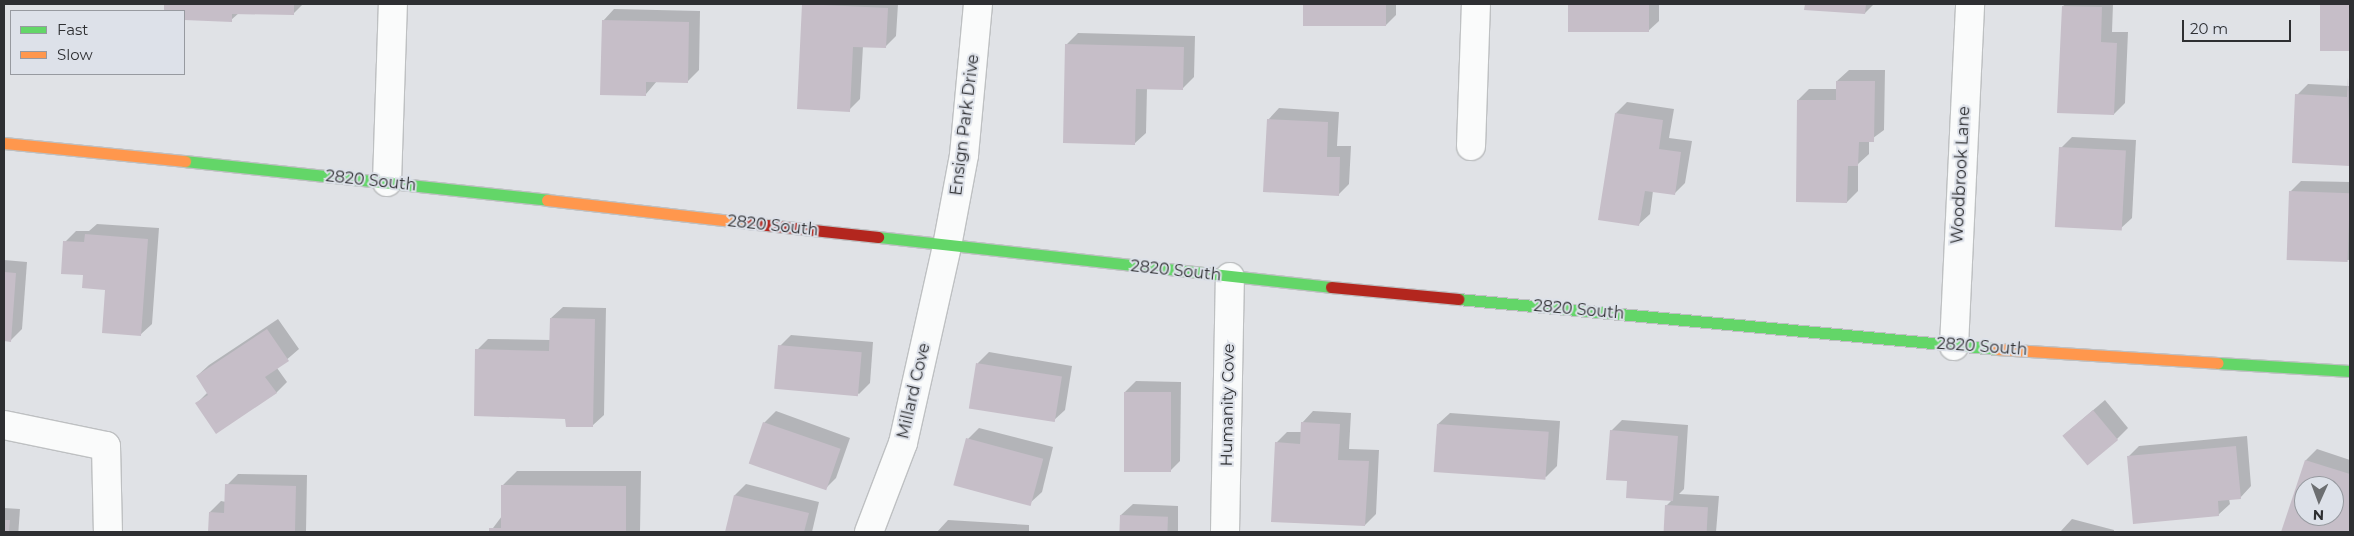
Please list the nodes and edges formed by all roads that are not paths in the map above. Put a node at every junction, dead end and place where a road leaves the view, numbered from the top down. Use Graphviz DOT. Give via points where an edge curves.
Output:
graph roads {
  1 [pos="393,4"];
  2 [pos="978,4"];
  3 [pos="1476,4"];
  4 [pos="1970,4"];
  5 [pos="4,143"];
  6 [pos="1471,146"];
  7 [pos="388,182"];
  8 [pos="948,246"];
  9 [pos="1230,277"];
  10 [pos="1954,346"];
  11 [pos="2350,371"];
  12 [pos="4,425"];
  13 [pos="108,532"];
  14 [pos="869,532"];
  15 [pos="1225,532"];
  1 -- 7 [label="street"];
  2 -- 8 [label="street, Ensign Park Drive" via="964,155"];
  3 -- 6 [label="street"];
  4 -- 10 [label="street, Woodbrook Lane"];
  5 -- 7 [label="street, 2820 South"];
  7 -- 8 [label="street, 2820 South"];
  8 -- 9 [label="street, 2820 South"];
  8 -- 14 [label="street, Millard Cove" via="903,443"];
  9 -- 10 [label="street, 2820 South"];
  9 -- 15 [label="street, Humanity Cove"];
  10 -- 11 [label="street, 2820 South"];
  12 -- 13 [label="street" via="106,446"];
}
